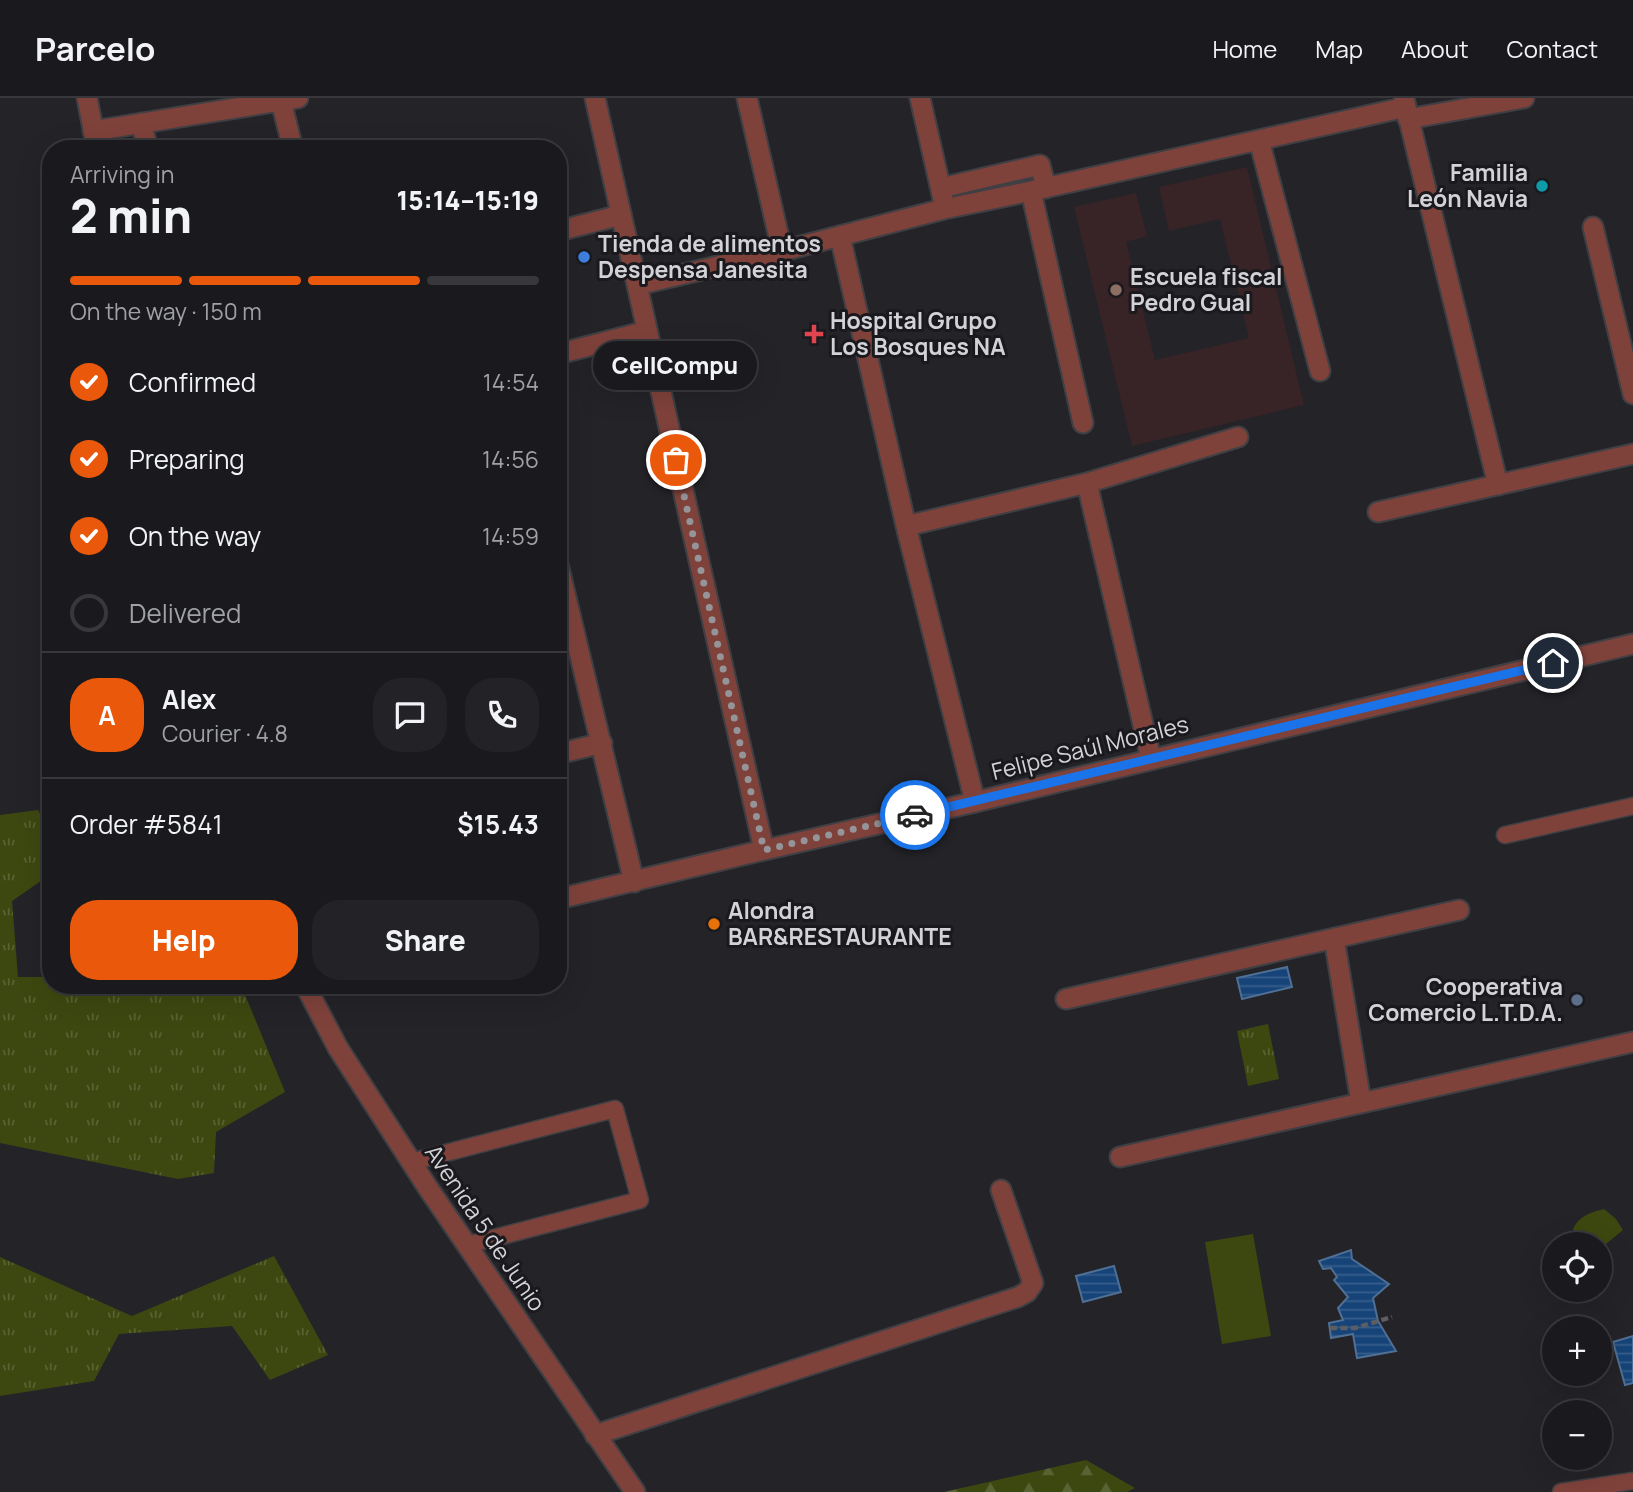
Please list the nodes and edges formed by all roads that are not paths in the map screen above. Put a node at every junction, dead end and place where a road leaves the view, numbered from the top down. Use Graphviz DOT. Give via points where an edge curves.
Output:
graph roads {
  1 [pos="87,98"];
  2 [pos="595,98"];
  3 [pos="747,98"];
  4 [pos="920,98"];
  5 [pos="1524,98"];
  6 [pos="290,100"];
  7 [pos="1406,108"];
  8 [pos="141,123"];
  9 [pos="95,140"];
  10 [pos="146,140"];
  11 [pos="292,140"];
  12 [pos="1259,140"];
  13 [pos="941,188"];
  14 [pos="1039,189"];
  15 [pos="944,209"];
  16 [pos="621,215"];
  17 [pos="1593,227"];
  18 [pos="567,229"];
  19 [pos="840,236"];
  20 [pos="782,251"];
  21 [pos="637,285"];
  22 [pos="647,331"];
  23 [pos="567,352"];
  24 [pos="1320,372"];
  25 [pos="1633,394"];
  26 [pos="1083,423"];
  27 [pos="1238,437"];
  28 [pos="1633,453"];
  29 [pos="1087,483"];
  30 [pos="1498,485"];
  31 [pos="1378,512"];
  32 [pos="906,526"];
  33 [pos="567,624"];
  34 [pos="1633,644"];
  35 [pos="602,743"];
  36 [pos="567,752"];
  37 [pos="1151,759"];
  38 [pos="975,802"];
  39 [pos="1633,806"];
  40 [pos="1505,835"];
  41 [pos="764,850"];
  42 [pos="634,882"];
  43 [pos="567,897"];
  44 [pos="1459,910"];
  45 [pos="1334,938"];
  46 [pos="310,994"];
  47 [pos="1066,999"];
  48 [pos="1633,1042"];
  49 [pos="1362,1102"];
  50 [pos="1120,1157"];
  51 [pos="411,1162"];
  52 [pos="1001,1190"];
  53 [pos="467,1245"];
  54 [pos="595,1435"];
  55 [pos="1633,1480"];
  56 [pos="635,1492"];
  57 [pos="1561,1492"];
  1 -- 9 [label="street"];
  2 -- 16 [label="street"];
  3 -- 20 [label="street"];
  4 -- 13 [label="street"];
  5 -- 7 [label="street"];
  6 -- 8 [label="street"];
  6 -- 11 [label="street"];
  7 -- 12 [label="street"];
  7 -- 30 [label="street"];
  8 -- 9 [label="street"];
  8 -- 10 [label="street"];
  12 -- 14 [label="street"];
  12 -- 24 [label="street"];
  13 -- 14 [label="street" via="1040,165"];
  13 -- 15 [label="street"];
  14 -- 15 [label="street"];
  14 -- 26 [label="street"];
  15 -- 19 [label="street"];
  16 -- 18 [label="street"];
  16 -- 21 [label="street"];
  17 -- 25 [label="street"];
  19 -- 20 [label="street"];
  19 -- 32 [label="street"];
  20 -- 21 [label="street"];
  21 -- 22 [label="street"];
  22 -- 23 [label="street"];
  22 -- 41 [label="street"];
  27 -- 29 [label="street"];
  28 -- 30 [label="street"];
  29 -- 32 [label="street"];
  29 -- 37 [label="street"];
  30 -- 31 [label="street"];
  32 -- 38 [label="street"];
  33 -- 35 [label="street"];
  34 -- 37 [label="street, Felipe Saúl Morales"];
  35 -- 36 [label="street"];
  35 -- 42 [label="street"];
  37 -- 38 [label="street, Felipe Saúl Morales"];
  38 -- 41 [label="street, Felipe Saúl Morales"];
  39 -- 40 [label="lane"];
  41 -- 42 [label="street, Felipe Saúl Morales"];
  42 -- 43 [label="street, Felipe Saúl Morales"];
  44 -- 45 [label="street"];
  45 -- 47 [label="street"];
  45 -- 49 [label="street"];
  46 -- 51 [label="street, Avenida 5 de Junio" via="338,1048"];
  48 -- 49 [label="street"];
  49 -- 50 [label="street"];
  51 -- 53 [label="street, Avenida 5 de Junio"];
  51 -- 53 [label="lane" via="615,1109 640,1200"];
  52 -- 54 [label="street" via="1033,1283 1027,1292"];
  53 -- 54 [label="street, Avenida 5 de Junio"];
  54 -- 56 [label="street, Avenida 5 de Junio"];
  55 -- 57 [label="lane"];
}
